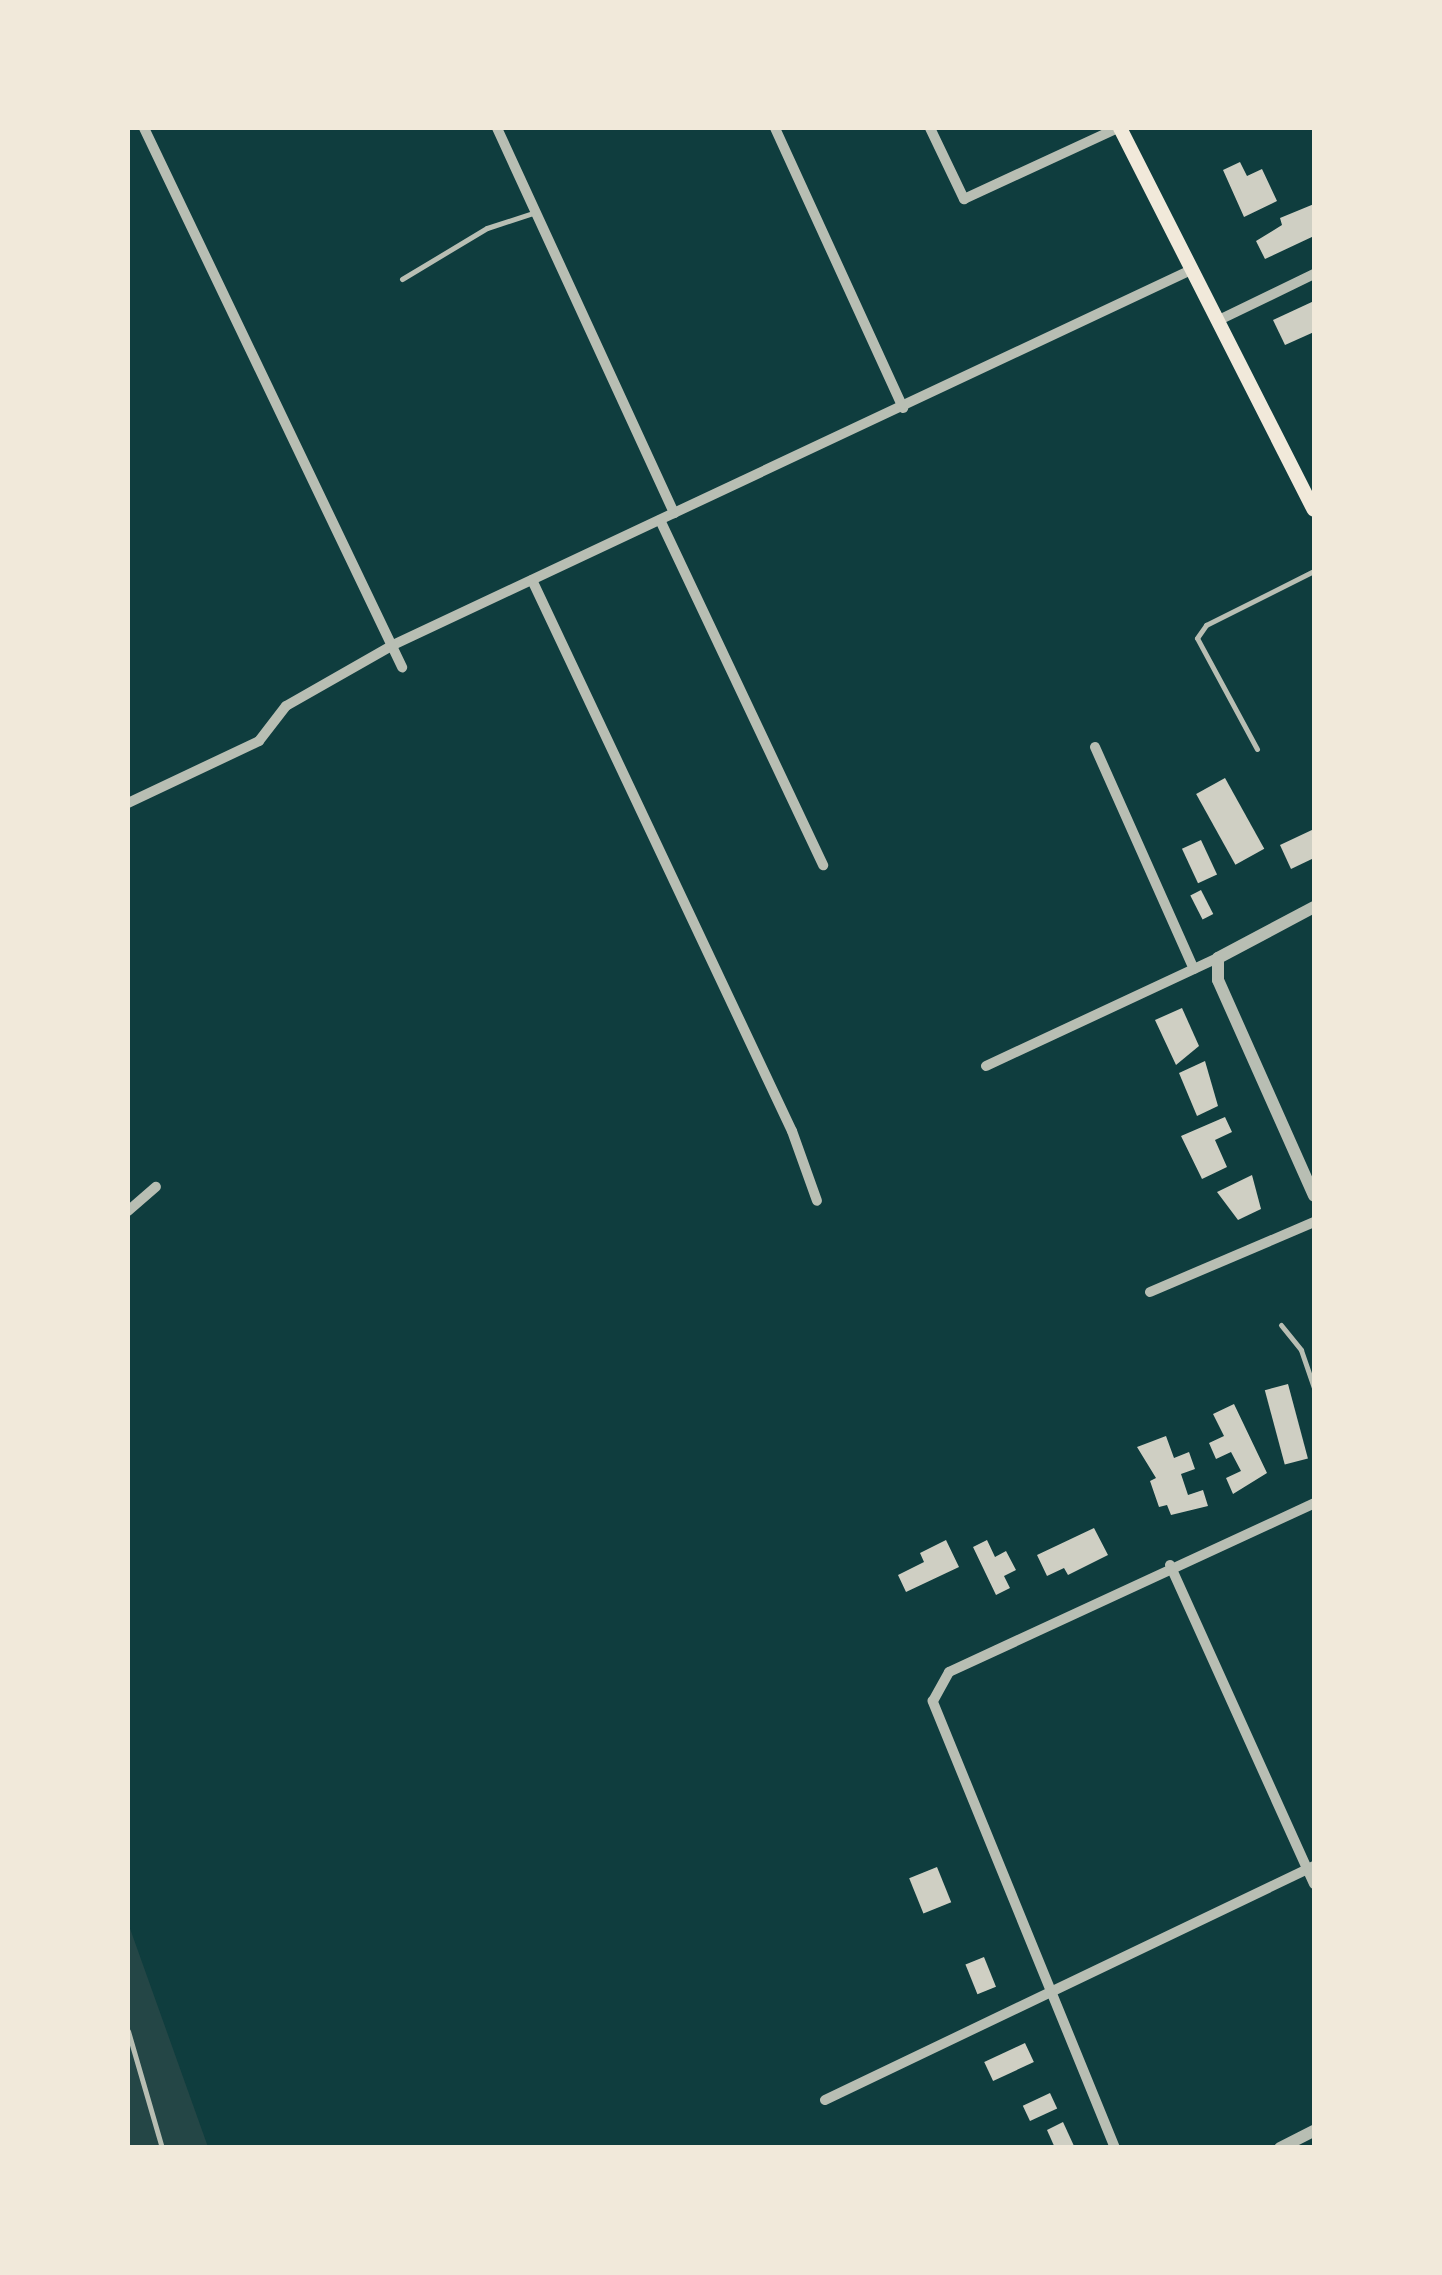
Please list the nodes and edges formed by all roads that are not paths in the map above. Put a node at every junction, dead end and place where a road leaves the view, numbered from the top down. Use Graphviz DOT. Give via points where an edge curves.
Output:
graph roads {
  1 [pos="144,128"];
  2 [pos="497,128"];
  3 [pos="774,128"];
  4 [pos="930,128"];
  5 [pos="1119,128"];
  6 [pos="536,212"];
  7 [pos="1193,269"];
  8 [pos="1314,274"];
  9 [pos="402,279"];
  10 [pos="1219,320"];
  11 [pos="903,408"];
  12 [pos="1314,510"];
  13 [pos="674,513"];
  14 [pos="660,520"];
  15 [pos="1314,571"];
  16 [pos="532,580"];
  17 [pos="394,646"];
  18 [pos="402,667"];
  19 [pos="1095,746"];
  20 [pos="1257,749"];
  21 [pos="128,804"];
  22 [pos="823,866"];
  23 [pos="1314,908"];
  24 [pos="1218,958"];
  25 [pos="1194,969"];
  26 [pos="986,1066"];
  27 [pos="156,1187"];
  28 [pos="1314,1196"];
  29 [pos="817,1201"];
  30 [pos="128,1211"];
  31 [pos="1314,1222"];
  32 [pos="1150,1292"];
  33 [pos="1281,1325"];
  34 [pos="1314,1387"];
  35 [pos="1314,1503"];
  36 [pos="1170,1566"];
  37 [pos="1311,1868"];
  38 [pos="1314,1884"];
  39 [pos="1050,1992"];
  40 [pos="128,2031"];
  41 [pos="825,2100"];
  42 [pos="1314,2131"];
  43 [pos="162,2148"];
  44 [pos="1116,2148"];
  45 [pos="1280,2148"];
  1 -- 17 [label="street"];
  2 -- 6 [label="street"];
  3 -- 11 [label="street"];
  4 -- 5 [label="street" via="964,198"];
  5 -- 7 [label="main road"];
  6 -- 9 [label="lane" via="487,228"];
  6 -- 13 [label="street"];
  7 -- 10 [label="main road"];
  7 -- 11 [label="street"];
  8 -- 10 [label="street"];
  10 -- 12 [label="main road"];
  11 -- 13 [label="street"];
  13 -- 14 [label="street"];
  14 -- 16 [label="street"];
  14 -- 22 [label="street"];
  15 -- 20 [label="lane" via="1206,625 1197,638"];
  16 -- 17 [label="street"];
  16 -- 29 [label="street" via="792,1131"];
  17 -- 18 [label="street"];
  17 -- 21 [label="street" via="286,706 259,740"];
  19 -- 25 [label="street"];
  23 -- 24 [label="street"];
  24 -- 25 [label="street"];
  24 -- 28 [label="street" via="1218,980"];
  25 -- 26 [label="street"];
  27 -- 30 [label="street"];
  31 -- 32 [label="street"];
  33 -- 34 [label="lane" via="1301,1350"];
  35 -- 36 [label="street"];
  36 -- 37 [label="street"];
  36 -- 39 [label="street" via="948,1672 933,1701"];
  37 -- 38 [label="street"];
  37 -- 39 [label="street"];
  39 -- 41 [label="street"];
  39 -- 44 [label="street"];
  40 -- 43 [label="lane"];
  42 -- 45 [label="street"];
}
